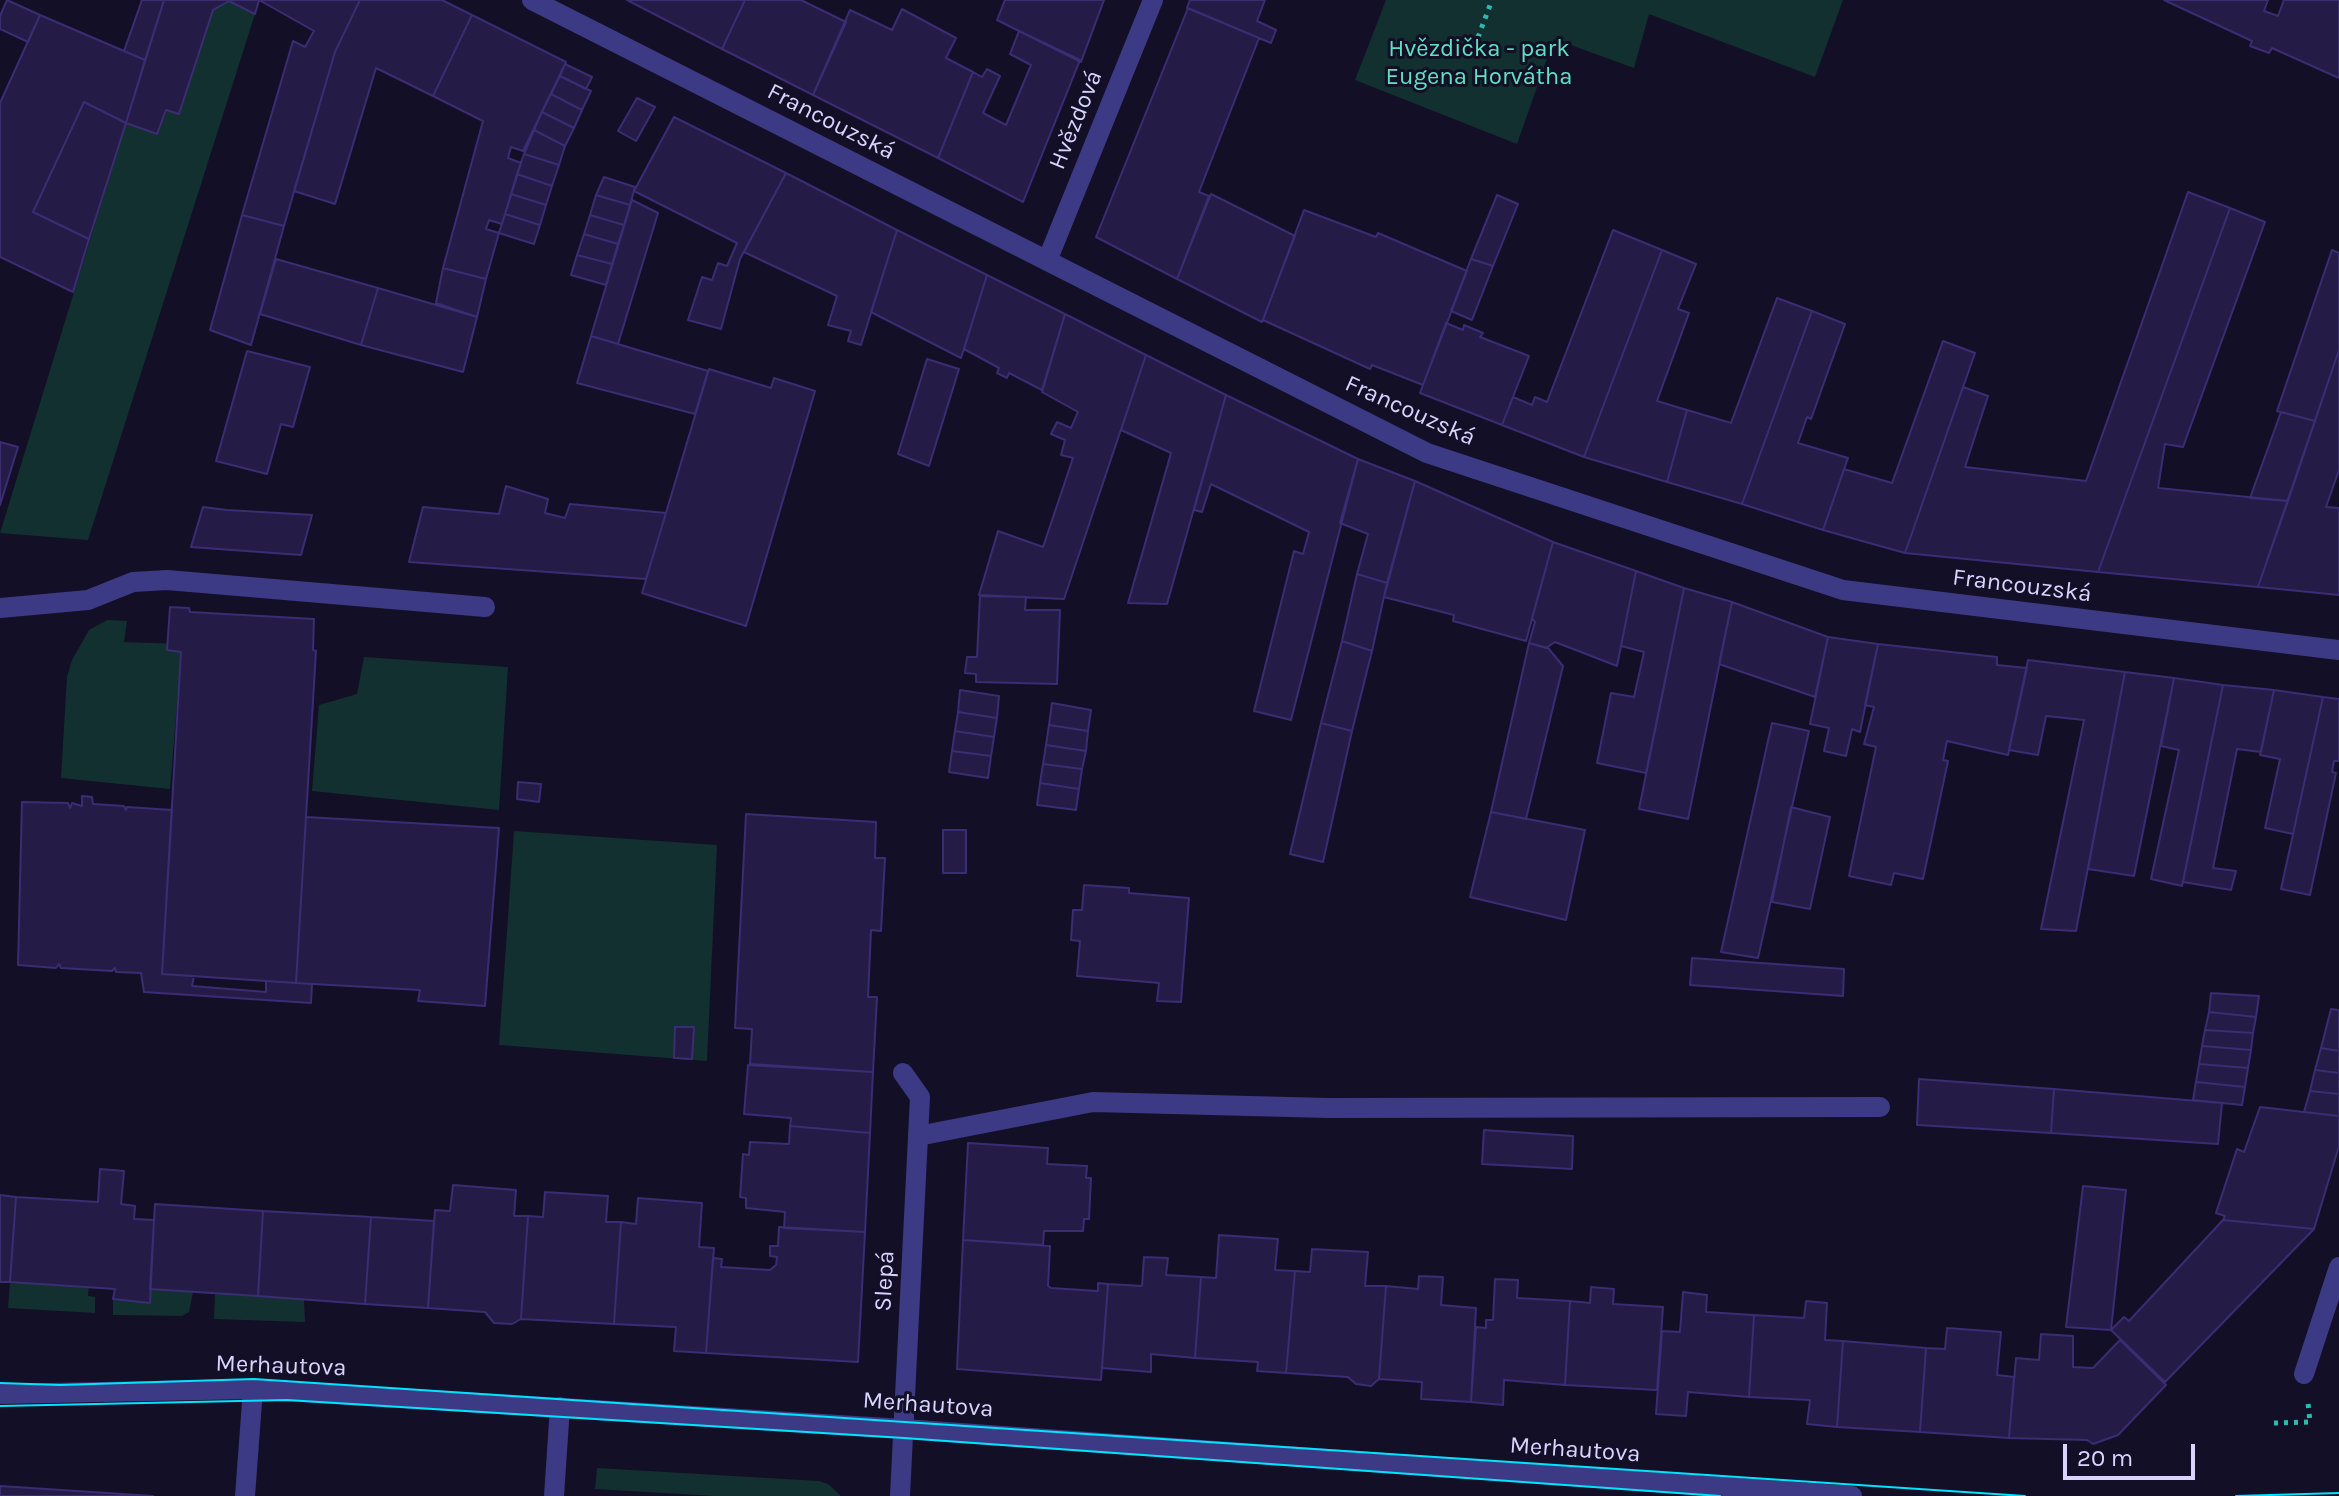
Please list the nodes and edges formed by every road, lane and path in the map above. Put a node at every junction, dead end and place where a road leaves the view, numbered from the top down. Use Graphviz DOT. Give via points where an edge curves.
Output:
graph roads {
  1 [pos="532,0"];
  2 [pos="1153,0"];
  3 [pos="1492,0"];
  4 [pos="1471,56"];
  5 [pos="1047,261"];
  6 [pos="485,607"];
  7 [pos="0,608"];
  8 [pos="2339,650"];
  9 [pos="903,1073"];
  10 [pos="1880,1107"];
  11 [pos="918,1136"];
  12 [pos="2339,1267"];
  13 [pos="2304,1374"];
  14 [pos="253,1389"];
  15 [pos="0,1394"];
  16 [pos="560,1407"];
  17 [pos="2310,1422"];
  18 [pos="2274,1423"];
  19 [pos="904,1429"];
  20 [pos="245,1496"];
  21 [pos="554,1496"];
  22 [pos="900,1496"];
  23 [pos="1852,1496"];
  1 -- 5 [label="street, Francouzská"];
  2 -- 5 [label="street, Hvězdová"];
  3 -- 4 [label="path"];
  5 -- 8 [label="street, Francouzská" via="1427,453 1843,590"];
  6 -- 7 [label="street" via="167,580 133,582 75,603"];
  9 -- 11 [label="street, Slepá" via="920,1097"];
  10 -- 11 [label="street" via="1328,1108 1093,1102"];
  11 -- 19 [label="street, Slepá"];
  12 -- 13 [label="street"];
  14 -- 15 [label="street, Merhautova"];
  14 -- 16 [label="street, Merhautova"];
  14 -- 20 [label="street"];
  16 -- 19 [label="street, Merhautova"];
  16 -- 21 [label="street"];
  17 -- 18 [label="path"];
  19 -- 22 [label="street, Slepá"];
  19 -- 23 [label="street, Merhautova"];
}
